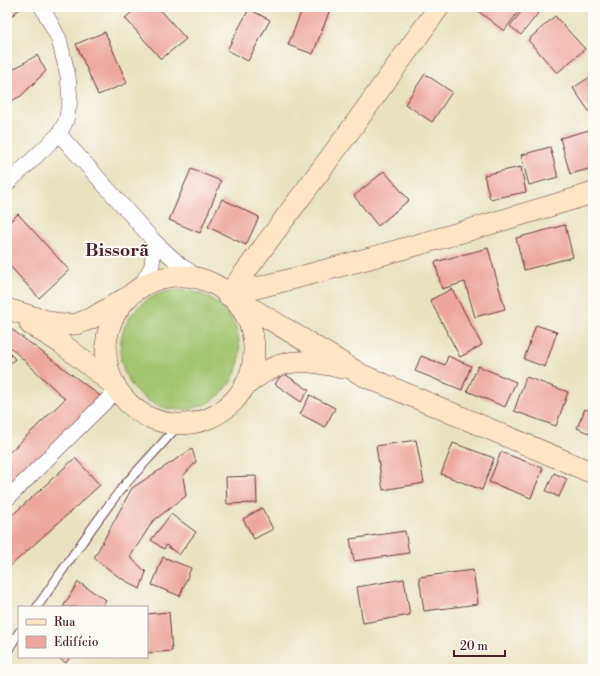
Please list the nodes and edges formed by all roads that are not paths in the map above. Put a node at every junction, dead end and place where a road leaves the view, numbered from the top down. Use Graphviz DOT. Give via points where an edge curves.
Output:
graph roads {
  1 [pos="42,7"];
  2 [pos="439,7"];
  3 [pos="60,134"];
  4 [pos="7,184"];
  5 [pos="593,193"];
  6 [pos="154,241"];
  7 [pos="204,281"];
  8 [pos="135,292"];
  9 [pos="228,295"];
  10 [pos="7,310"];
  11 [pos="362,374"];
  12 [pos="116,388"];
  13 [pos="243,388"];
  14 [pos="179,424"];
  15 [pos="593,474"];
  16 [pos="7,499"];
  17 [pos="38,606"];
  18 [pos="18,634"];
  19 [pos="7,652"];
  1 -- 3 [label="street" via="59,39 68,76 70,100 66,121"];
  2 -- 9 [label="main road"];
  3 -- 4 [label="street"];
  3 -- 6 [label="street"];
  5 -- 9 [label="main road" via="406,249"];
  6 -- 7 [label="street" via="180,265"];
  6 -- 8 [label="street" via="152,266"];
  7 -- 8 [label="main road" via="190,277 162,279"];
  7 -- 9 [label="main road"];
  8 -- 10 [label="main road" via="77,324 61,325"];
  8 -- 12 [label="main road" via="116,312 106,341 106,359"];
  9 -- 11 [label="main road"];
  9 -- 13 [label="main road" via="249,324 252,336 253,362"];
  10 -- 12 [label="main road" via="61,343"];
  11 -- 13 [label="main road" via="329,365 296,362 266,370"];
  11 -- 15 [label="main road"];
  12 -- 14 [label="main road" via="129,404 146,416 161,422"];
  12 -- 16 [label="street"];
  13 -- 14 [label="main road" via="227,407 211,417 193,423"];
  14 -- 17 [label="lane" via="114,498"];
  18 -- 19 [label="lane"];
}
